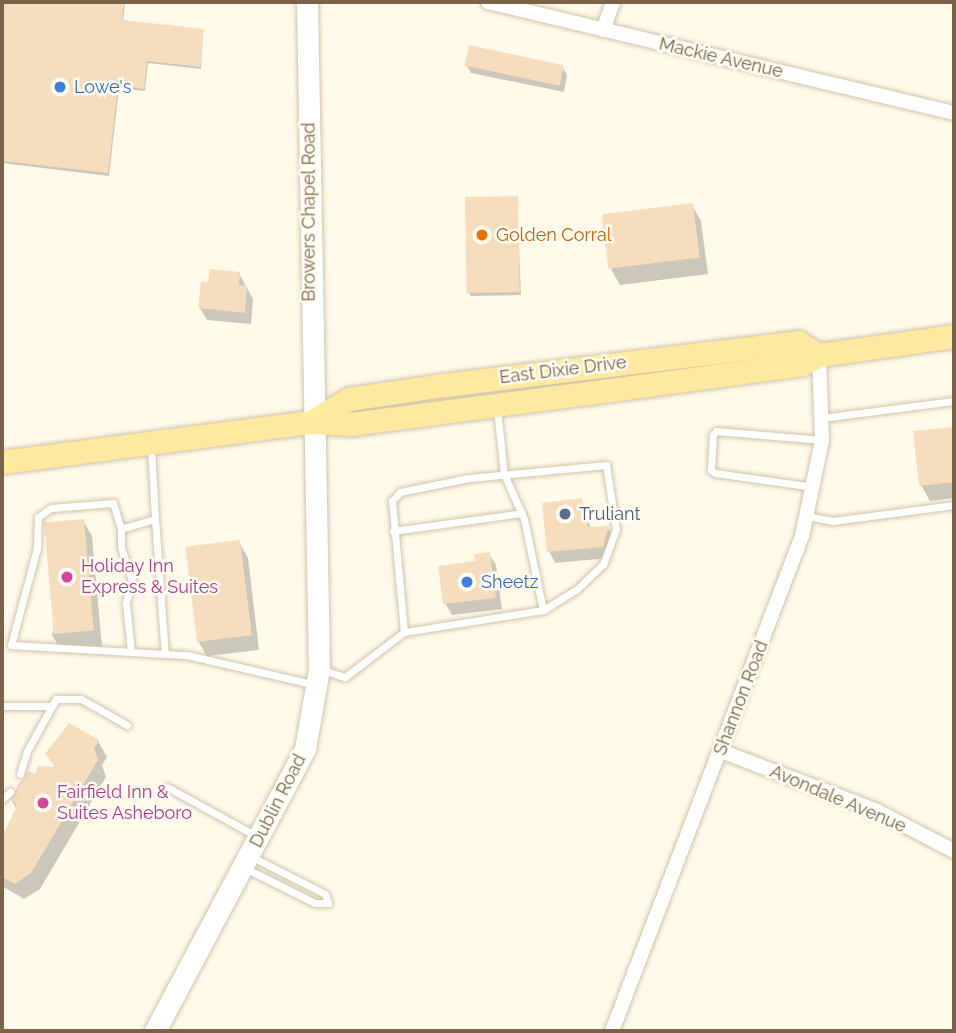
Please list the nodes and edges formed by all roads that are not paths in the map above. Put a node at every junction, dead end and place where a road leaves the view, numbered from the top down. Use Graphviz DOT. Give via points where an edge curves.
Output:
graph roads {
  1 [pos="307,2"];
  2 [pos="488,2"];
  3 [pos="613,2"];
  4 [pos="603,30"];
  5 [pos="954,113"];
  6 [pos="954,335"];
  7 [pos="818,355"];
  8 [pos="954,401"];
  9 [pos="496,405"];
  10 [pos="821,418"];
  11 [pos="311,422"];
  12 [pos="822,440"];
  13 [pos="150,443"];
  14 [pos="2,462"];
  15 [pos="504,474"];
  16 [pos="815,487"];
  17 [pos="954,505"];
  18 [pos="522,513"];
  19 [pos="807,516"];
  20 [pos="155,519"];
  21 [pos="121,529"];
  22 [pos="393,531"];
  23 [pos="544,610"];
  24 [pos="404,632"];
  25 [pos="131,652"];
  26 [pos="165,654"];
  27 [pos="318,677"];
  28 [pos="49,706"];
  29 [pos="3,707"];
  30 [pos="127,726"];
  31 [pos="721,751"];
  32 [pos="20,774"];
  33 [pos="167,787"];
  34 [pos="10,792"];
  35 [pos="2,799"];
  36 [pos="954,851"];
  37 [pos="250,854"];
  38 [pos="155,1031"];
  39 [pos="612,1031"];
  1 -- 11 [label="street, Browers Chapel Road"];
  2 -- 4 [label="street, Mackie Avenue"];
  3 -- 4 [label="street"];
  4 -- 5 [label="street, Mackie Avenue"];
  6 -- 7 [label="main road, East Dixie Drive"];
  7 -- 9 [label="main road, East Dixie Drive" via="802,364"];
  7 -- 10 [label="street, Shannon Road"];
  7 -- 11 [label="main road, East Dixie Drive" via="798,342 444,385 349,399"];
  8 -- 10 [label="lane"];
  9 -- 11 [label="main road, East Dixie Drive" via="351,424"];
  9 -- 15 [label="lane"];
  10 -- 12 [label="street, Shannon Road"];
  11 -- 13 [label="main road, East Dixie Drive"];
  11 -- 27 [label="street, Dublin Road"];
  12 -- 16 [label="street, Shannon Road"];
  12 -- 16 [label="lane" via="716,431 713,435 715,473"];
  13 -- 14 [label="main road, East Dixie Drive"];
  13 -- 20 [label="lane"];
  15 -- 18 [label="lane"];
  15 -- 22 [label="lane" via="419,485 400,492 392,501"];
  15 -- 23 [label="lane" via="606,465 616,529 603,564 577,589"];
  16 -- 19 [label="street, Shannon Road"];
  17 -- 19 [label="lane" via="833,521"];
  18 -- 22 [label="lane"];
  18 -- 23 [label="lane"];
  19 -- 31 [label="street, Shannon Road"];
  20 -- 21 [label="lane"];
  20 -- 26 [label="lane"];
  21 -- 25 [label="lane" via="131,580 126,603"];
  21 -- 25 [label="lane" via="113,503 51,508 38,517 37,548 11,645"];
  22 -- 24 [label="lane"];
  23 -- 24 [label="lane"];
  24 -- 27 [label="lane" via="345,677"];
  25 -- 26 [label="lane"];
  26 -- 27 [label="lane"];
  27 -- 37 [label="street, Dublin Road" via="305,749"];
  28 -- 29 [label="lane"];
  28 -- 30 [label="lane" via="66,697 81,699"];
  28 -- 32 [label="lane"];
  31 -- 36 [label="street, Avondale Avenue" via="877,811"];
  31 -- 39 [label="street, Shannon Road"];
  33 -- 37 [label="lane"];
  34 -- 35 [label="lane"];
  37 -- 37 [label="lane" via="324,894 328,903 315,903"];
  37 -- 38 [label="street, Dublin Road"];
}
